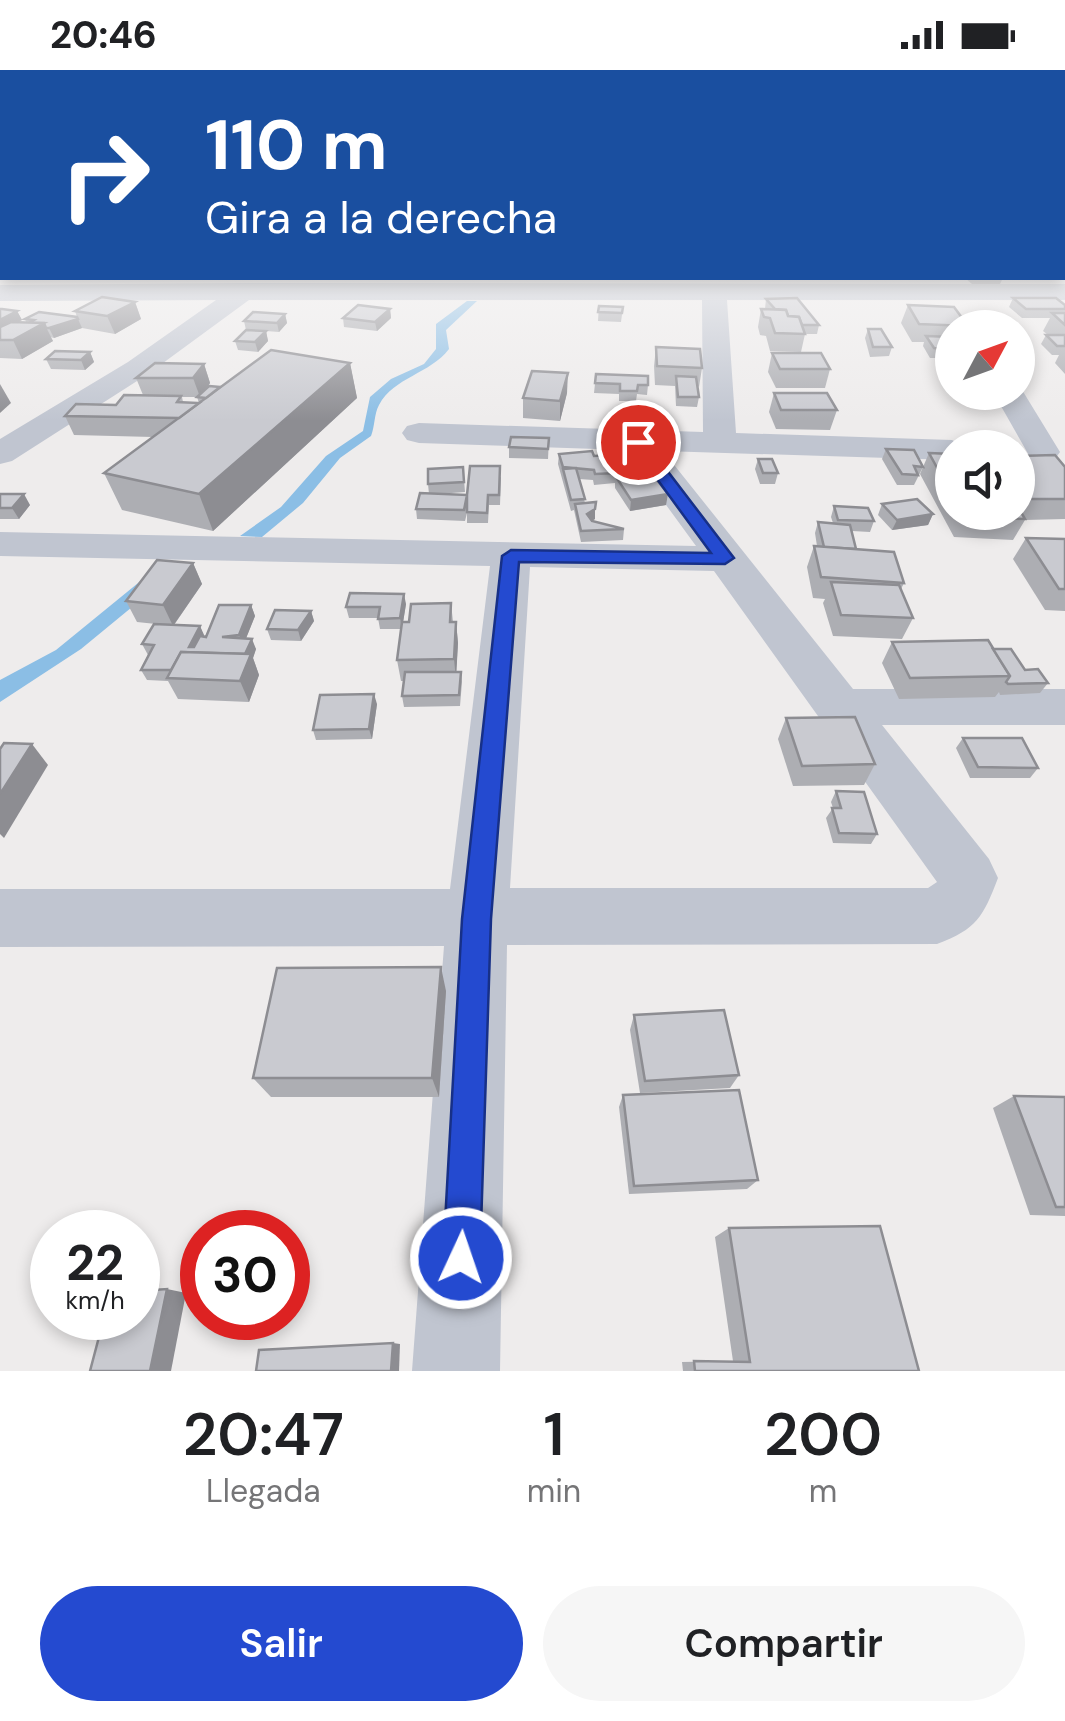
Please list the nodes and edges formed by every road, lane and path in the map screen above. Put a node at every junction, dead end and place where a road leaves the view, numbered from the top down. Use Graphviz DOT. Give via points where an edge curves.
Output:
graph roads {
  1 [pos="231,300"];
  2 [pos="714,300"];
  3 [pos="1018,410"];
  4 [pos="419,433"];
  5 [pos="638,442"];
  6 [pos="720,444"];
  7 [pos="935,450"];
  8 [pos="1042,452"];
  9 [pos="0,454"];
  10 [pos="0,544"];
  11 [pos="511,556"];
  12 [pos="725,558"];
  13 [pos="835,707"];
  14 [pos="1065,707"];
  15 [pos="0,918"];
  16 [pos="476,919"];
  17 [pos="456,1371"];
  1 -- 9 [label="street" via="138,368"];
  2 -- 6 [label="street"];
  3 -- 8 [label="street"];
  4 -- 5 [label="street"];
  5 -- 6 [label="street"];
  5 -- 12 [label="street"];
  6 -- 7 [label="street"];
  10 -- 11 [label="street"];
  11 -- 12 [label="street"];
  11 -- 16 [label="street"];
  12 -- 13 [label="street"];
  13 -- 14 [label="street"];
  13 -- 16 [label="street" via="968,878 959,901 937,916"];
  15 -- 16 [label="street"];
  16 -- 17 [label="street"];
}
